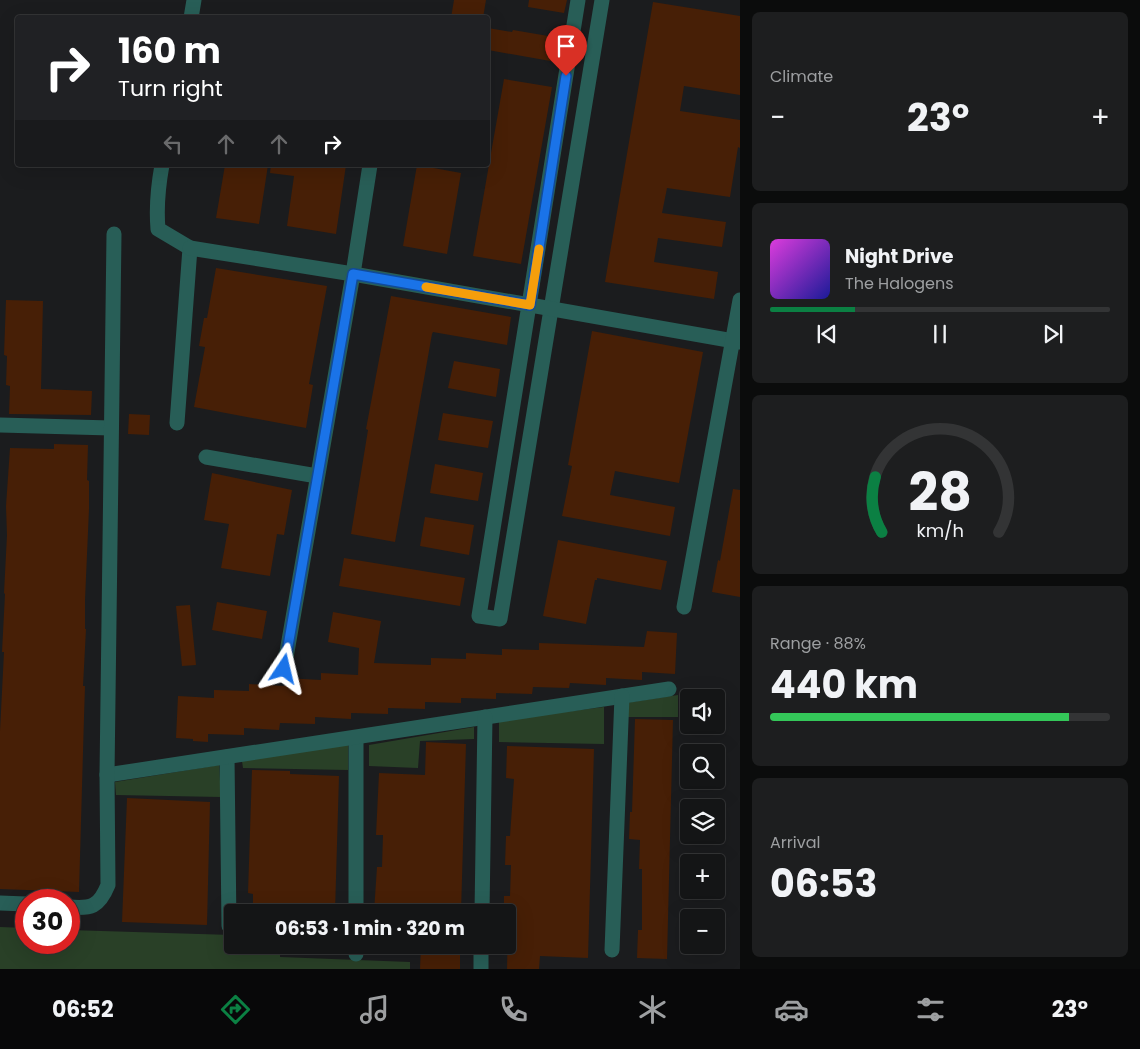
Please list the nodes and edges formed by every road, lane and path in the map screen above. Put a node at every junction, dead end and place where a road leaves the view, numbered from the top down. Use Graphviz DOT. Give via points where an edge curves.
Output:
graph roads {
  1 [pos="194,0"];
  2 [pos="578,0"];
  3 [pos="602,0"];
  4 [pos="192,15"];
  5 [pos="162,167"];
  6 [pos="370,167"];
  7 [pos="114,234"];
  8 [pos="190,248"];
  9 [pos="353,274"];
  10 [pos="740,300"];
  11 [pos="530,305"];
  12 [pos="551,309"];
  13 [pos="737,341"];
  14 [pos="177,423"];
  15 [pos="0,425"];
  16 [pos="111,428"];
  17 [pos="206,457"];
  18 [pos="317,476"];
  19 [pos="684,607"];
  20 [pos="284,669"];
  21 [pos="669,689"];
  22 [pos="622,696"];
  23 [pos="485,717"];
  24 [pos="356,738"];
  25 [pos="227,757"];
  26 [pos="107,775"];
  27 [pos="0,902"];
  28 [pos="15,903"];
  29 [pos="229,904"];
  30 [pos="356,904"];
  31 [pos="482,904"];
  32 [pos="80,908"];
  33 [pos="612,950"];
  34 [pos="482,954"];
  35 [pos="481,969"];
  1 -- 4 [label="street"];
  2 -- 11 [label="street"];
  3 -- 12 [label="street"];
  5 -- 8 [label="street" via="157,192 158,229"];
  6 -- 9 [label="street"];
  7 -- 16 [label="street"];
  8 -- 9 [label="street"];
  8 -- 14 [label="street"];
  9 -- 11 [label="street"];
  9 -- 18 [label="street"];
  10 -- 13 [label="street"];
  11 -- 12 [label="street"];
  11 -- 12 [label="street" via="479,616 500,620"];
  12 -- 13 [label="street"];
  13 -- 19 [label="street"];
  15 -- 16 [label="street"];
  16 -- 26 [label="street"];
  17 -- 18 [label="street"];
  18 -- 20 [label="street"];
  21 -- 22 [label="street"];
  22 -- 23 [label="street"];
  22 -- 33 [label="street"];
  23 -- 24 [label="street"];
  23 -- 31 [label="street"];
  24 -- 25 [label="street"];
  24 -- 30 [label="street"];
  25 -- 26 [label="street"];
  25 -- 29 [label="street"];
  26 -- 32 [label="street" via="108,885 102,899"];
  27 -- 28 [label="street"];
  34 -- 35 [label="street"];
}
